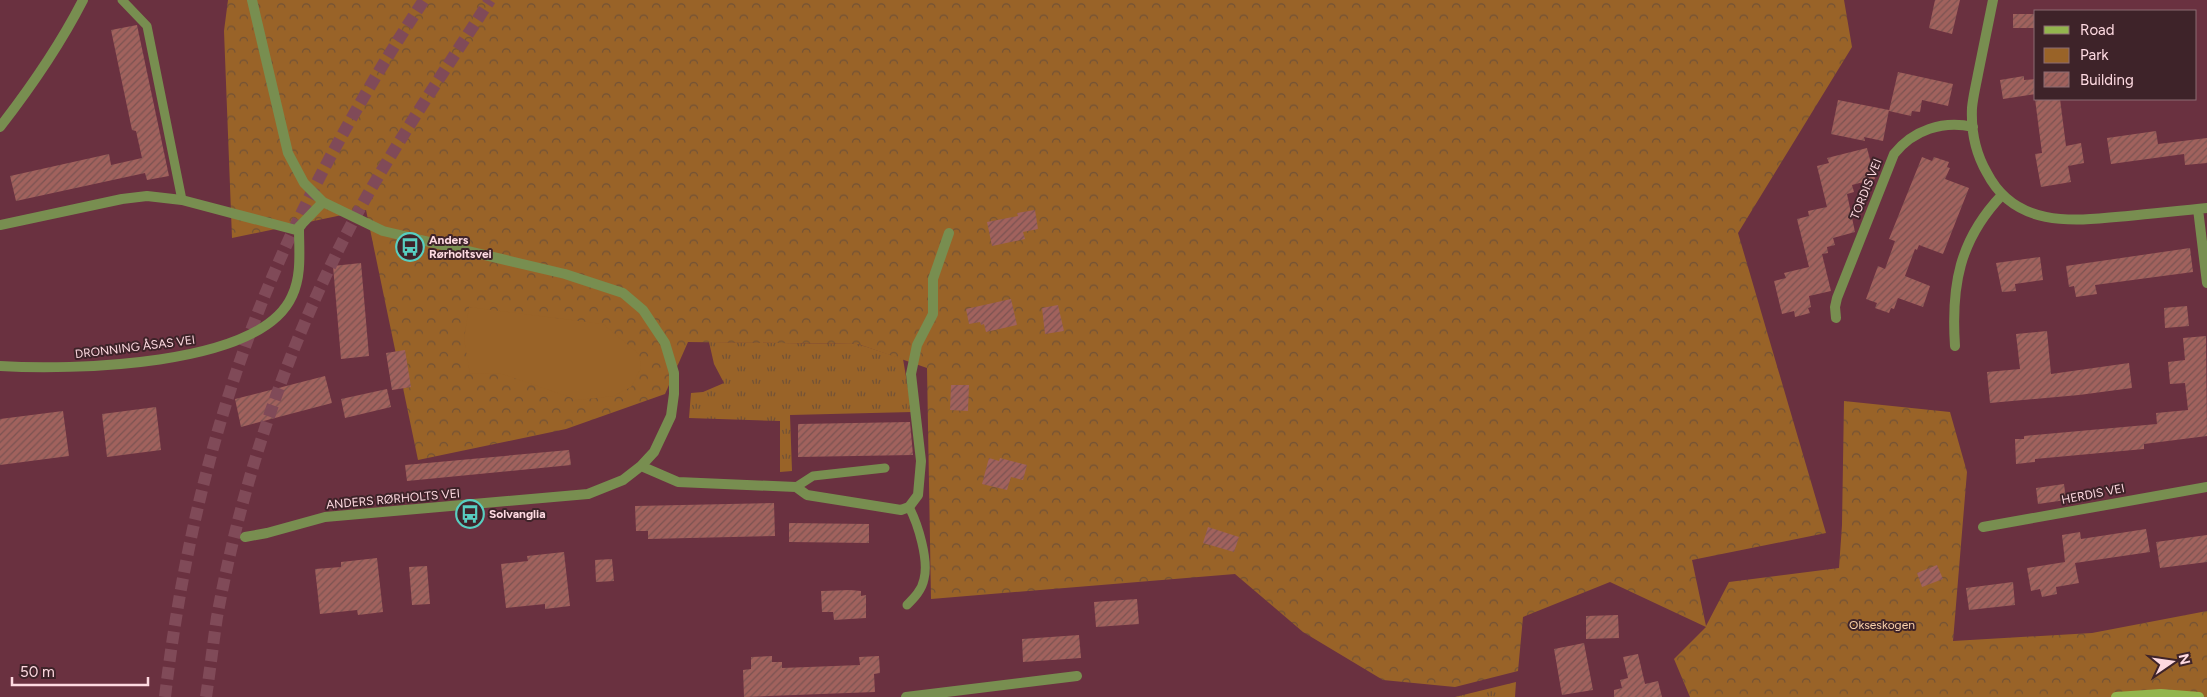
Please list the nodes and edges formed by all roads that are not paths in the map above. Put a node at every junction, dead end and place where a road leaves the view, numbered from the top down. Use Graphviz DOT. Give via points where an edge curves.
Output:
graph roads {
  1 [pos="83,0"];
  2 [pos="122,0"];
  3 [pos="252,0"];
  4 [pos="1993,0"];
  5 [pos="0,127"];
  6 [pos="1973,127"];
  7 [pos="2002,196"];
  8 [pos="182,200"];
  9 [pos="323,202"];
  10 [pos="2203,208"];
  11 [pos="0,225"];
  12 [pos="949,233"];
  13 [pos="2207,283"];
  14 [pos="1836,318"];
  15 [pos="1955,346"];
  16 [pos="0,366"];
  17 [pos="641,466"];
  18 [pos="886,468"];
  19 [pos="796,487"];
  20 [pos="2207,488"];
  21 [pos="909,507"];
  22 [pos="1983,527"];
  23 [pos="245,537"];
  24 [pos="906,605"];
  25 [pos="1077,676"];
  26 [pos="906,697"];
  27 [pos="2116,697"];
  28 [pos="2199,697"];
  1 -- 5 [label="street" via="29,88"];
  2 -- 8 [label="lane" via="147,26"];
  3 -- 9 [label="street" via="288,153 304,183"];
  4 -- 6 [label="street" via="1972,107"];
  6 -- 7 [label="street" via="1981,163"];
  6 -- 14 [label="street, TORDIS VEI" via="1958,124 1932,128 1911,137 1894,154 1837,298"];
  7 -- 10 [label="street" via="2039,216 2058,220"];
  7 -- 15 [label="street" via="1968,240 1959,266 1954,298"];
  8 -- 9 [label="street" via="296,230"];
  8 -- 11 [label="street" via="147,196 122,199"];
  9 -- 16 [label="street, DRONNING ÅSAS VEI" via="298,228 299,274 292,297 278,316 255,333 198,352 157,359 49,368"];
  9 -- 17 [label="street, ANDERS RØRHOLTS VEI" via="383,231 565,274 623,293 643,310 665,343 674,373 671,416 654,452"];
  10 -- 13 [label="street"];
  12 -- 21 [label="street" via="932,279 932,314 917,345 910,374 921,461 918,495"];
  17 -- 19 [label="street" via="678,482"];
  17 -- 23 [label="street, ANDERS RØRHOLTS VEI" via="623,480 588,494 325,518"];
  18 -- 19 [label="lane" via="813,476"];
  19 -- 21 [label="street" via="807,495 901,510"];
  20 -- 22 [label="street, HERDIS VEI"];
  21 -- 24 [label="lane" via="917,521 925,569 919,591"];
  25 -- 26 [label="street"];
  27 -- 28 [label="main road" via="2161,694"];
}
